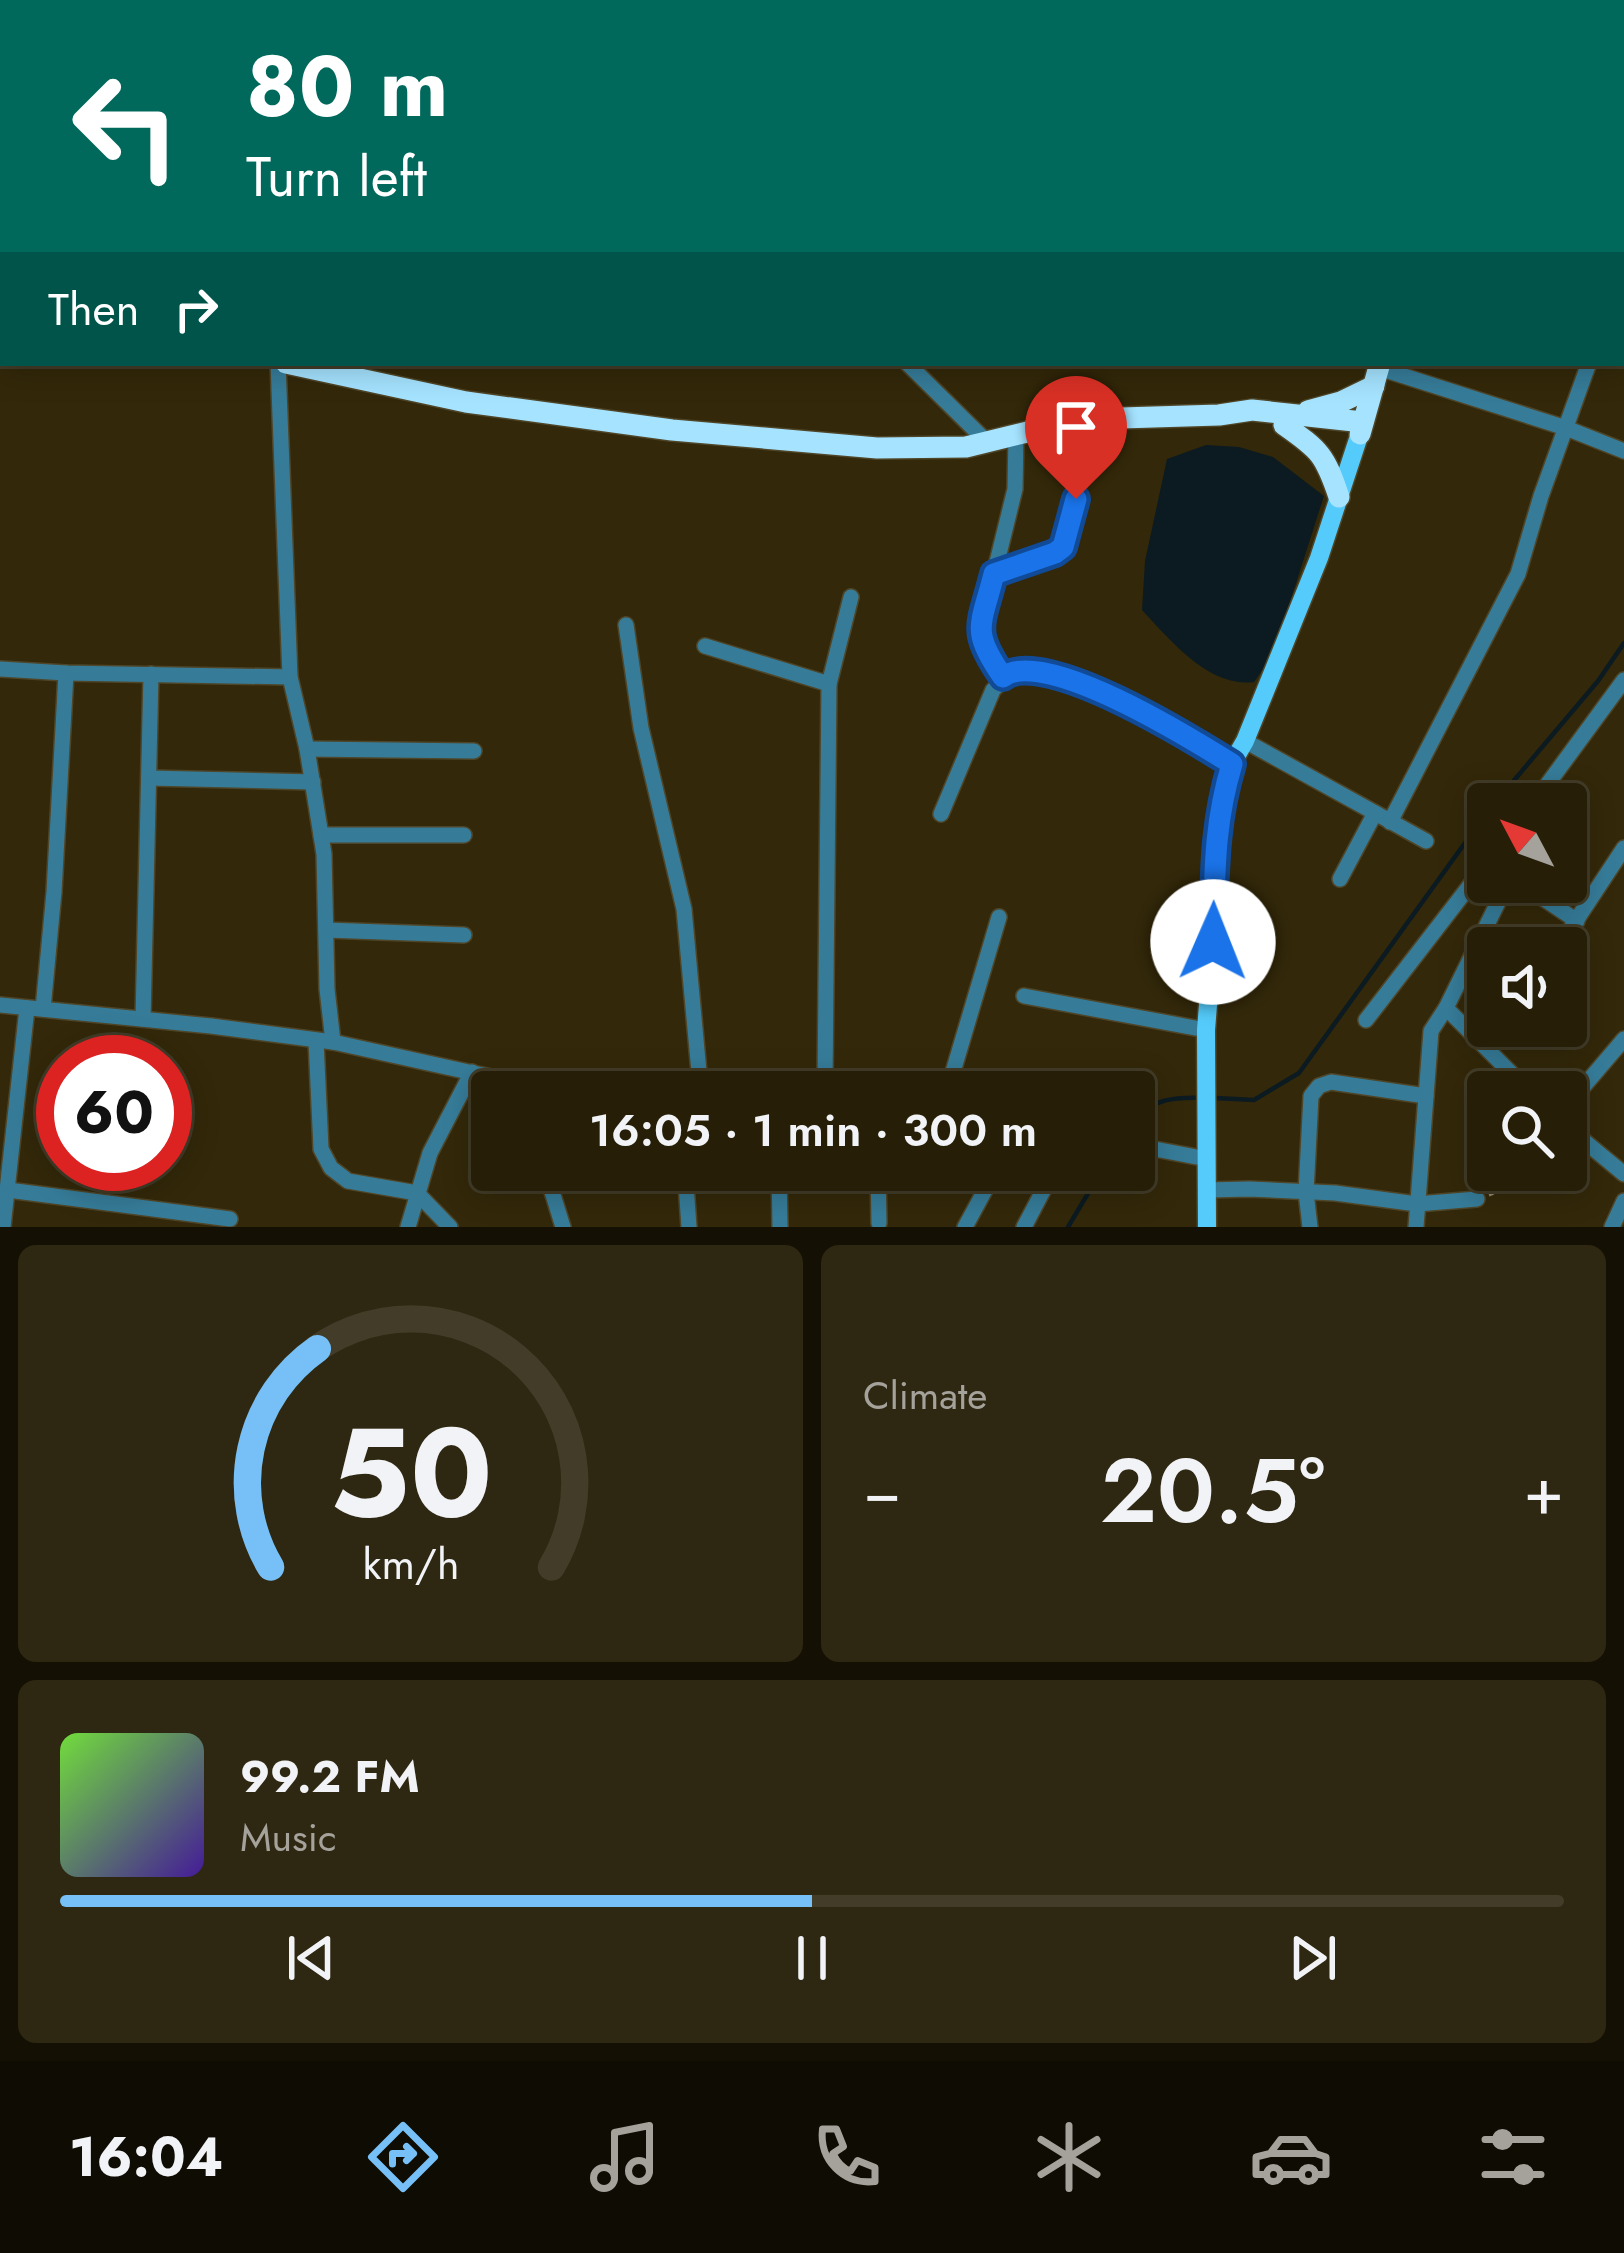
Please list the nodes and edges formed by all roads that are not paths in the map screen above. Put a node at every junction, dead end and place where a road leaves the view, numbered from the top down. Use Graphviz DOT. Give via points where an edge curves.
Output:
graph roads {
  1 [pos="282,366"];
  2 [pos="296,366"];
  3 [pos="910,366"];
  4 [pos="1588,366"];
  5 [pos="1378,373"];
  6 [pos="1290,419"];
  7 [pos="1095,421"];
  8 [pos="1566,428"];
  9 [pos="1361,429"];
  10 [pos="1016,435"];
  11 [pos="987,442"];
  12 [pos="1624,451"];
  13 [pos="1339,497"];
  14 [pos="994,574"];
  15 [pos="851,597"];
  16 [pos="626,625"];
  17 [pos="705,646"];
  18 [pos="0,669"];
  19 [pos="66,673"];
  20 [pos="151,674"];
  21 [pos="290,677"];
  22 [pos="1003,677"];
  23 [pos="1624,680"];
  24 [pos="829,684"];
  25 [pos="1245,742"];
  26 [pos="308,749"];
  27 [pos="474,751"];
  28 [pos="1232,764"];
  29 [pos="149,778"];
  30 [pos="313,782"];
  31 [pos="1548,783"];
  32 [pos="941,814"];
  33 [pos="1383,818"];
  34 [pos="321,835"];
  35 [pos="464,835"];
  36 [pos="1426,841"];
  37 [pos="1624,848"];
  38 [pos="1340,879"];
  39 [pos="1467,890"];
  40 [pos="1498,903"];
  41 [pos="1550,903"];
  42 [pos="999,917"];
  43 [pos="1577,921"];
  44 [pos="1573,927"];
  45 [pos="326,930"];
  46 [pos="464,935"];
  47 [pos="1024,996"];
  48 [pos="0,1005"];
  49 [pos="35,1008"];
  50 [pos="1446,1008"];
  51 [pos="143,1019"];
  52 [pos="1366,1019"];
  53 [pos="1206,1030"];
  54 [pos="1624,1039"];
  55 [pos="324,1041"];
  56 [pos="1487,1048"];
  57 [pos="699,1071"];
  58 [pos="825,1071"];
  59 [pos="953,1071"];
  60 [pos="1509,1071"];
  61 [pos="471,1072"];
  62 [pos="471,1074"];
  63 [pos="1587,1082"];
  64 [pos="1426,1096"];
  65 [pos="8,1107"];
  66 [pos="1587,1143"];
  67 [pos="1155,1149"];
  68 [pos="1207,1159"];
  69 [pos="1624,1174"];
  70 [pos="8,1190"];
  71 [pos="1207,1190"];
  72 [pos="552,1191"];
  73 [pos="686,1191"];
  74 [pos="779,1191"];
  75 [pos="878,1191"];
  76 [pos="985,1191"];
  77 [pos="1043,1191"];
  78 [pos="1306,1192"];
  79 [pos="417,1193"];
  80 [pos="1477,1199"];
  81 [pos="1624,1201"];
  82 [pos="1417,1204"];
  83 [pos="230,1219"];
  84 [pos="879,1223"];
  85 [pos="3,1227"];
  86 [pos="408,1227"];
  87 [pos="451,1227"];
  88 [pos="563,1227"];
  89 [pos="689,1227"];
  90 [pos="780,1227"];
  91 [pos="965,1227"];
  92 [pos="1024,1227"];
  93 [pos="1207,1227"];
  94 [pos="1310,1227"];
  95 [pos="1416,1227"];
  96 [pos="1612,1227"];
  1 -- 21 [label="street"];
  2 -- 11 [label="highway" via="466,402 672,430 877,448"];
  3 -- 11 [label="street"];
  4 -- 8 [label="street"];
  5 -- 6 [label="highway" via="1341,402"];
  5 -- 8 [label="street"];
  5 -- 9 [label="highway"];
  6 -- 7 [label="highway" via="1252,410"];
  6 -- 9 [label="highway"];
  6 -- 13 [label="highway" via="1328,464"];
  7 -- 10 [label="highway"];
  7 -- 14 [label="street" via="1063,547"];
  8 -- 12 [label="street"];
  8 -- 33 [label="street" via="1518,574"];
  9 -- 13 [label="main road"];
  10 -- 11 [label="highway"];
  10 -- 14 [label="street" via="1015,489"];
  13 -- 25 [label="main road"];
  14 -- 22 [label="street" via="979,635"];
  15 -- 24 [label="street"];
  16 -- 57 [label="street" via="684,909"];
  17 -- 24 [label="street"];
  18 -- 19 [label="street"];
  19 -- 20 [label="street"];
  19 -- 49 [label="street" via="54,892"];
  20 -- 21 [label="street"];
  20 -- 29 [label="street"];
  21 -- 26 [label="street"];
  22 -- 28 [label="street" via="1035,670 1088,688"];
  22 -- 32 [label="street"];
  23 -- 31 [label="street"];
  24 -- 58 [label="street"];
  25 -- 28 [label="main road"];
  25 -- 33 [label="street"];
  26 -- 27 [label="street"];
  26 -- 30 [label="street"];
  28 -- 53 [label="main road" via="1215,846"];
  29 -- 30 [label="street"];
  29 -- 51 [label="street"];
  30 -- 34 [label="street"];
  33 -- 36 [label="street"];
  33 -- 38 [label="street"];
  34 -- 35 [label="street"];
  34 -- 45 [label="street"];
  37 -- 43 [label="street"];
  39 -- 52 [label="street"];
  40 -- 50 [label="street"];
  41 -- 43 [label="street"];
  42 -- 59 [label="street"];
  43 -- 44 [label="street"];
  45 -- 46 [label="street"];
  45 -- 55 [label="street"];
  47 -- 53 [label="street"];
  48 -- 49 [label="street"];
  49 -- 51 [label="street"];
  49 -- 65 [label="street"];
  50 -- 56 [label="street"];
  50 -- 64 [label="street" via="1430,1030"];
  51 -- 55 [label="street"];
  53 -- 68 [label="main road"];
  54 -- 63 [label="street"];
  55 -- 61 [label="street"];
  55 -- 79 [label="street" via="321,1149 331,1168 348,1181"];
  56 -- 60 [label="street"];
  62 -- 79 [label="street"];
  64 -- 78 [label="street" via="1318,1086"];
  64 -- 82 [label="street"];
  65 -- 70 [label="street"];
  66 -- 69 [label="street"];
  67 -- 68 [label="street"];
  68 -- 71 [label="main road"];
  70 -- 83 [label="street"];
  70 -- 85 [label="street"];
  71 -- 78 [label="street"];
  71 -- 93 [label="main road"];
  72 -- 88 [label="street"];
  73 -- 89 [label="street"];
  74 -- 90 [label="street"];
  75 -- 84 [label="street"];
  76 -- 91 [label="street"];
  77 -- 92 [label="street"];
  78 -- 82 [label="street"];
  78 -- 94 [label="street"];
  79 -- 86 [label="street"];
  79 -- 87 [label="street"];
  80 -- 82 [label="street"];
  81 -- 96 [label="street"];
  82 -- 95 [label="street"];
}
